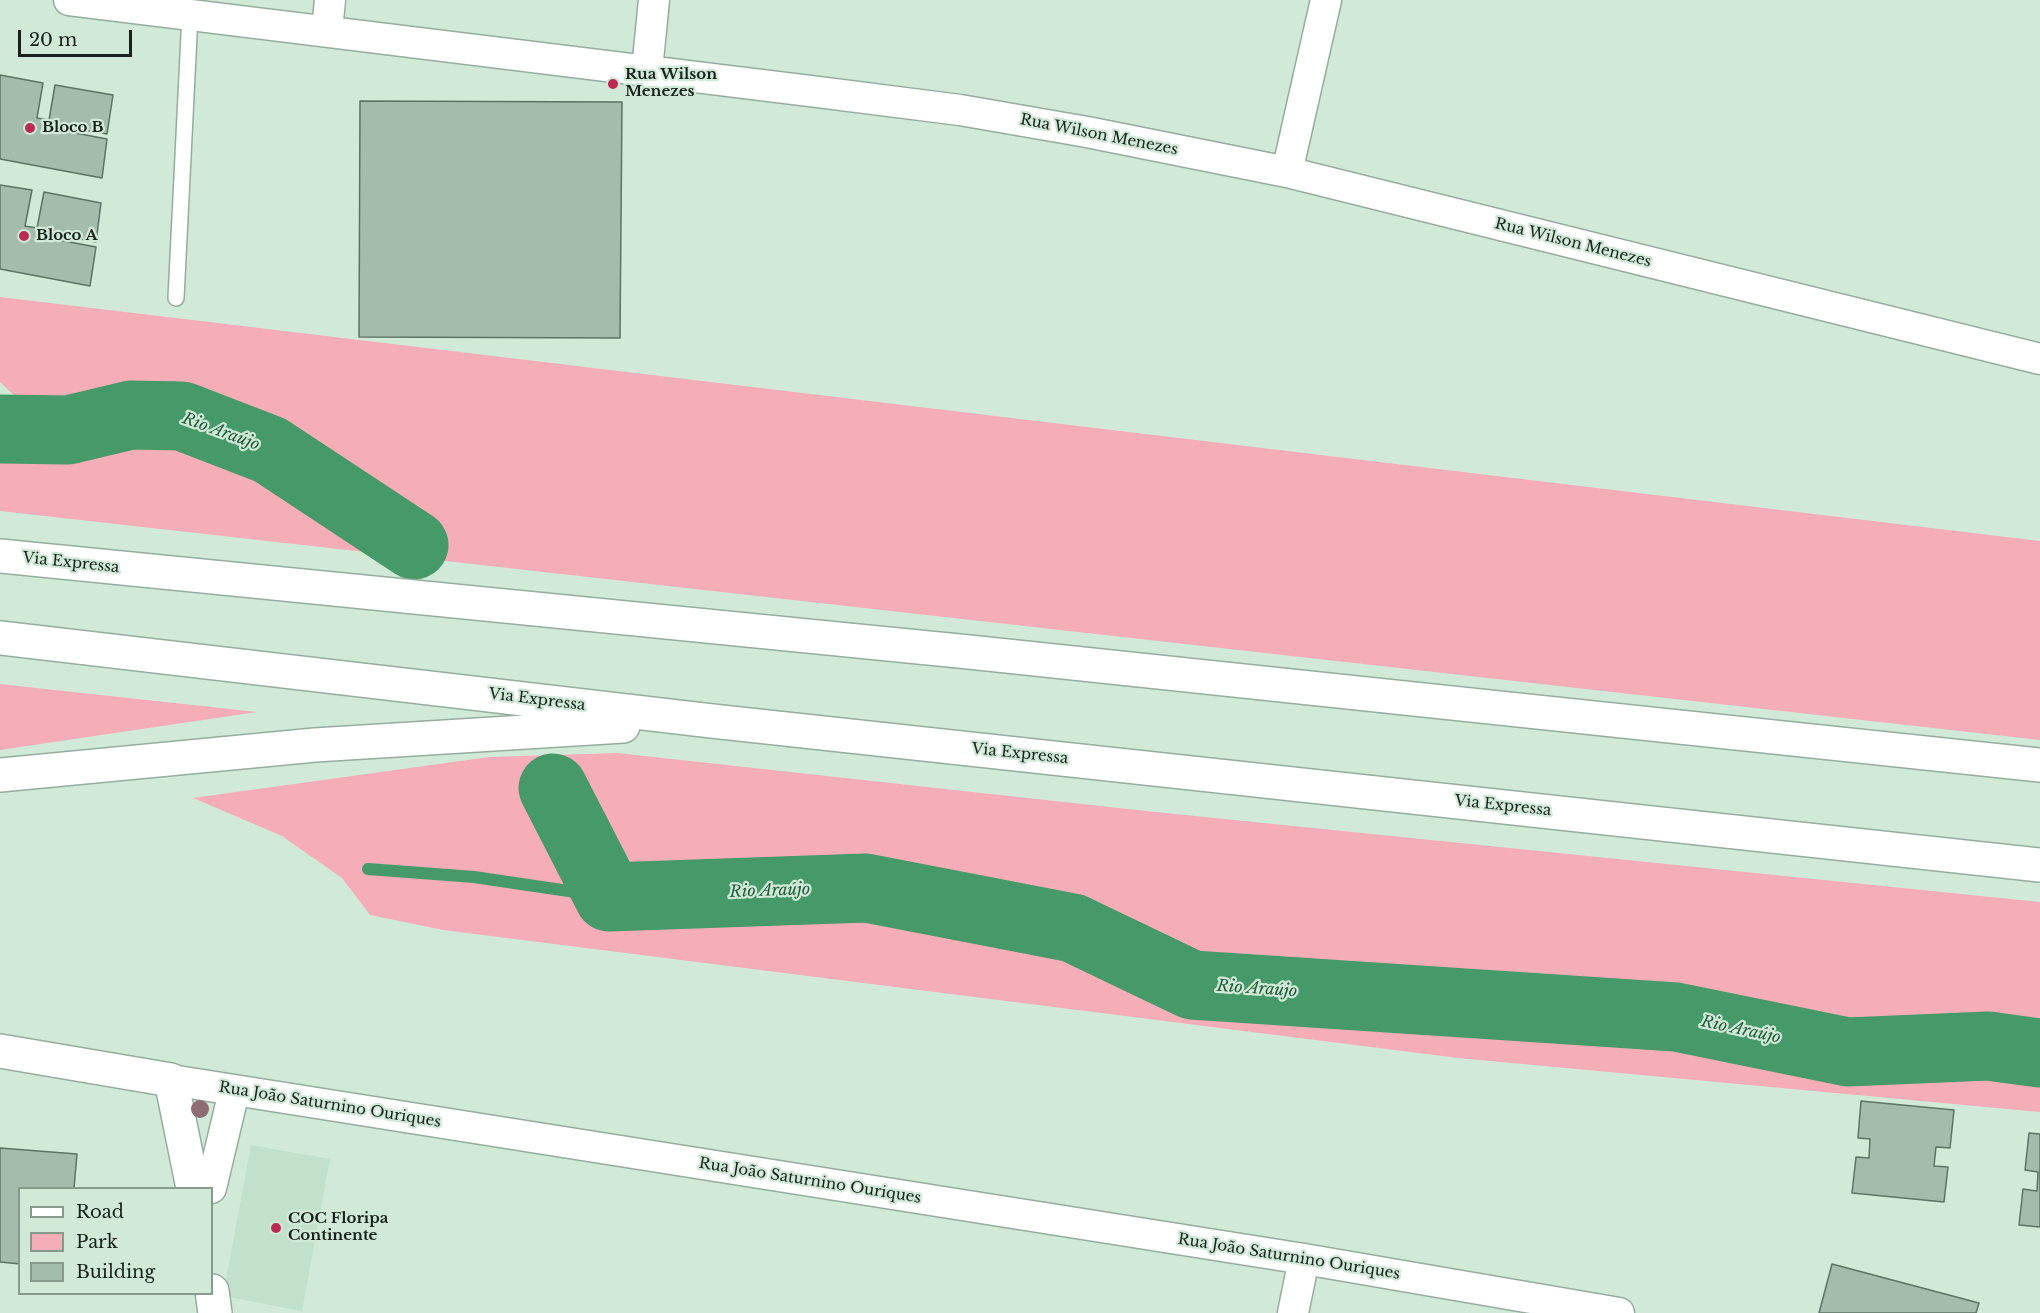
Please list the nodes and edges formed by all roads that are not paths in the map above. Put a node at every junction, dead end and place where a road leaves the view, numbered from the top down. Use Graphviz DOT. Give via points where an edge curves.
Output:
graph roads {
  1 [pos="69,0"];
  2 [pos="330,0"];
  3 [pos="654,0"];
  4 [pos="1326,0"];
  5 [pos="190,15"];
  6 [pos="327,31"];
  7 [pos="647,70"];
  8 [pos="1287,172"];
  9 [pos="176,298"];
  10 [pos="2040,359"];
  11 [pos="0,556"];
  12 [pos="0,638"];
  13 [pos="712,721"];
  14 [pos="2040,765"];
  15 [pos="0,775"];
  16 [pos="2040,864"];
  17 [pos="0,1052"];
  18 [pos="171,1080"];
  19 [pos="231,1104"];
  20 [pos="194,1187"];
  21 [pos="211,1187"];
  22 [pos="1304,1259"];
  23 [pos="213,1295"];
  24 [pos="215,1313"];
  25 [pos="1293,1313"];
  26 [pos="1619,1313"];
  1 -- 5 [label="street, Rua Wilson Menezes"];
  2 -- 6 [label="street"];
  3 -- 7 [label="street"];
  4 -- 8 [label="street"];
  5 -- 6 [label="street, Rua Wilson Menezes"];
  5 -- 9 [label="lane"];
  6 -- 7 [label="street, Rua Wilson Menezes"];
  7 -- 8 [label="street, Rua Wilson Menezes" via="960,110"];
  8 -- 10 [label="street, Rua Wilson Menezes"];
  11 -- 14 [label="main road, Via Expressa" via="969,652"];
  12 -- 13 [label="main road, Via Expressa"];
  13 -- 15 [label="main road" via="315,745"];
  13 -- 16 [label="main road, Via Expressa"];
  17 -- 18 [label="main road, Rua João Saturnino Ouriques"];
  18 -- 20 [label="main road"];
  18 -- 22 [label="street, Rua João Saturnino Ouriques"];
  19 -- 21 [label="street"];
  22 -- 25 [label="street"];
  22 -- 26 [label="street, Rua João Saturnino Ouriques"];
  23 -- 24 [label="main road"];
}
